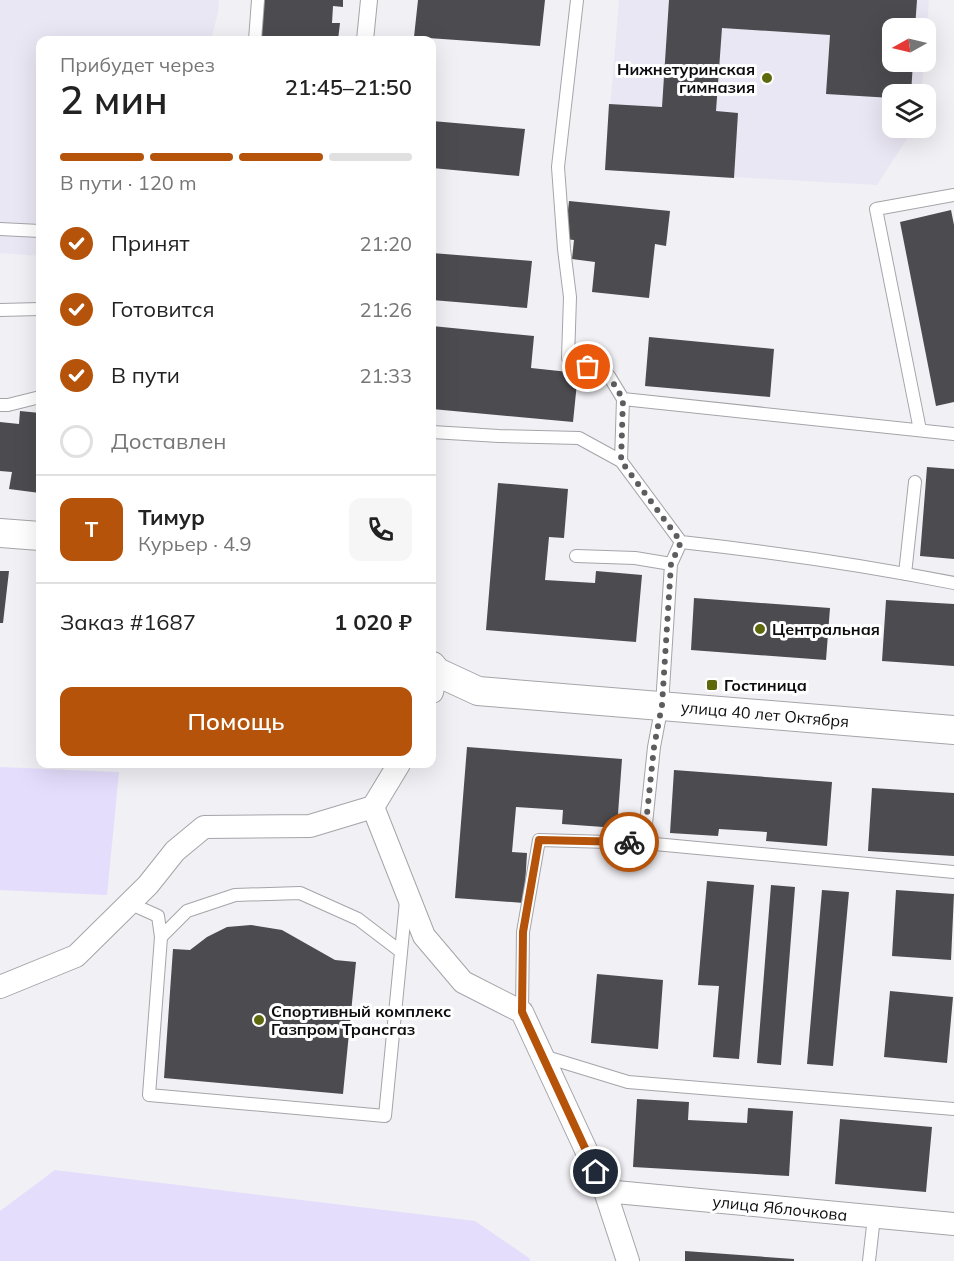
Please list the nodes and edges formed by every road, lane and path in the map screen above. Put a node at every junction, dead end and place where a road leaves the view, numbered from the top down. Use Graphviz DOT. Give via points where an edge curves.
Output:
graph roads {
  1 [pos="258,0"];
  2 [pos="369,0"];
  3 [pos="577,0"];
  4 [pos="255,36"];
  5 [pos="365,36"];
  6 [pos="954,195"];
  7 [pos="0,229"];
  8 [pos="36,231"];
  9 [pos="36,309"];
  10 [pos="0,310"];
  11 [pos="36,398"];
  12 [pos="623,399"];
  13 [pos="0,405"];
  14 [pos="920,430"];
  15 [pos="436,432"];
  16 [pos="954,434"];
  17 [pos="621,461"];
  18 [pos="915,482"];
  19 [pos="0,533"];
  20 [pos="36,536"];
  21 [pos="681,542"];
  22 [pos="576,556"];
  23 [pos="671,564"];
  24 [pos="905,574"];
  25 [pos="954,584"];
  26 [pos="436,678"];
  27 [pos="662,705"];
  28 [pos="954,730"];
  29 [pos="397,768"];
  30 [pos="373,807"];
  31 [pos="644,843"];
  32 [pos="954,872"];
  33 [pos="407,894"];
  34 [pos="129,903"];
  35 [pos="161,937"];
  36 [pos="400,951"];
  37 [pos="0,987"];
  38 [pos="522,1012"];
  39 [pos="542,1056"];
  40 [pos="954,1109"];
  41 [pos="605,1191"];
  42 [pos="874,1217"];
  43 [pos="954,1224"];
  44 [pos="628,1261"];
  45 [pos="869,1261"];
  1 -- 4 [label="lane"];
  2 -- 5 [label="street"];
  3 -- 12 [label="lane" via="558,167 570,297 567,358 609,376"];
  6 -- 14 [label="lane" via="876,209"];
  7 -- 8 [label="lane"];
  9 -- 10 [label="lane"];
  11 -- 13 [label="lane"];
  12 -- 14 [label="lane"];
  12 -- 17 [label="lane"];
  14 -- 16 [label="lane"];
  15 -- 17 [label="lane" via="579,438"];
  17 -- 21 [label="lane"];
  18 -- 24 [label="lane"];
  19 -- 20 [label="street"];
  21 -- 23 [label="lane"];
  21 -- 24 [label="lane"];
  22 -- 23 [label="lane"];
  23 -- 27 [label="lane"];
  24 -- 25 [label="lane"];
  26 -- 27 [label="street, улица 40 лет Октября" via="478,691"];
  27 -- 28 [label="street, улица 40 лет Октября"];
  27 -- 31 [label="lane"];
  29 -- 30 [label="street"];
  30 -- 33 [label="street"];
  30 -- 34 [label="street" via="310,826 204,827 175,851"];
  31 -- 32 [label="lane"];
  31 -- 38 [label="lane" via="539,840 523,932"];
  33 -- 36 [label="lane"];
  33 -- 38 [label="street" via="424,936 463,982"];
  34 -- 35 [label="lane" via="158,916"];
  34 -- 37 [label="street" via="76,956"];
  35 -- 36 [label="lane" via="187,912 235,895 300,893 358,918"];
  35 -- 36 [label="lane" via="148,1095 385,1116"];
  38 -- 39 [label="street"];
  39 -- 40 [label="lane" via="628,1082"];
  39 -- 41 [label="street"];
  41 -- 42 [label="street, улица Яблочкова"];
  41 -- 44 [label="street"];
  42 -- 43 [label="street, улица Яблочкова"];
  42 -- 45 [label="lane"];
}
